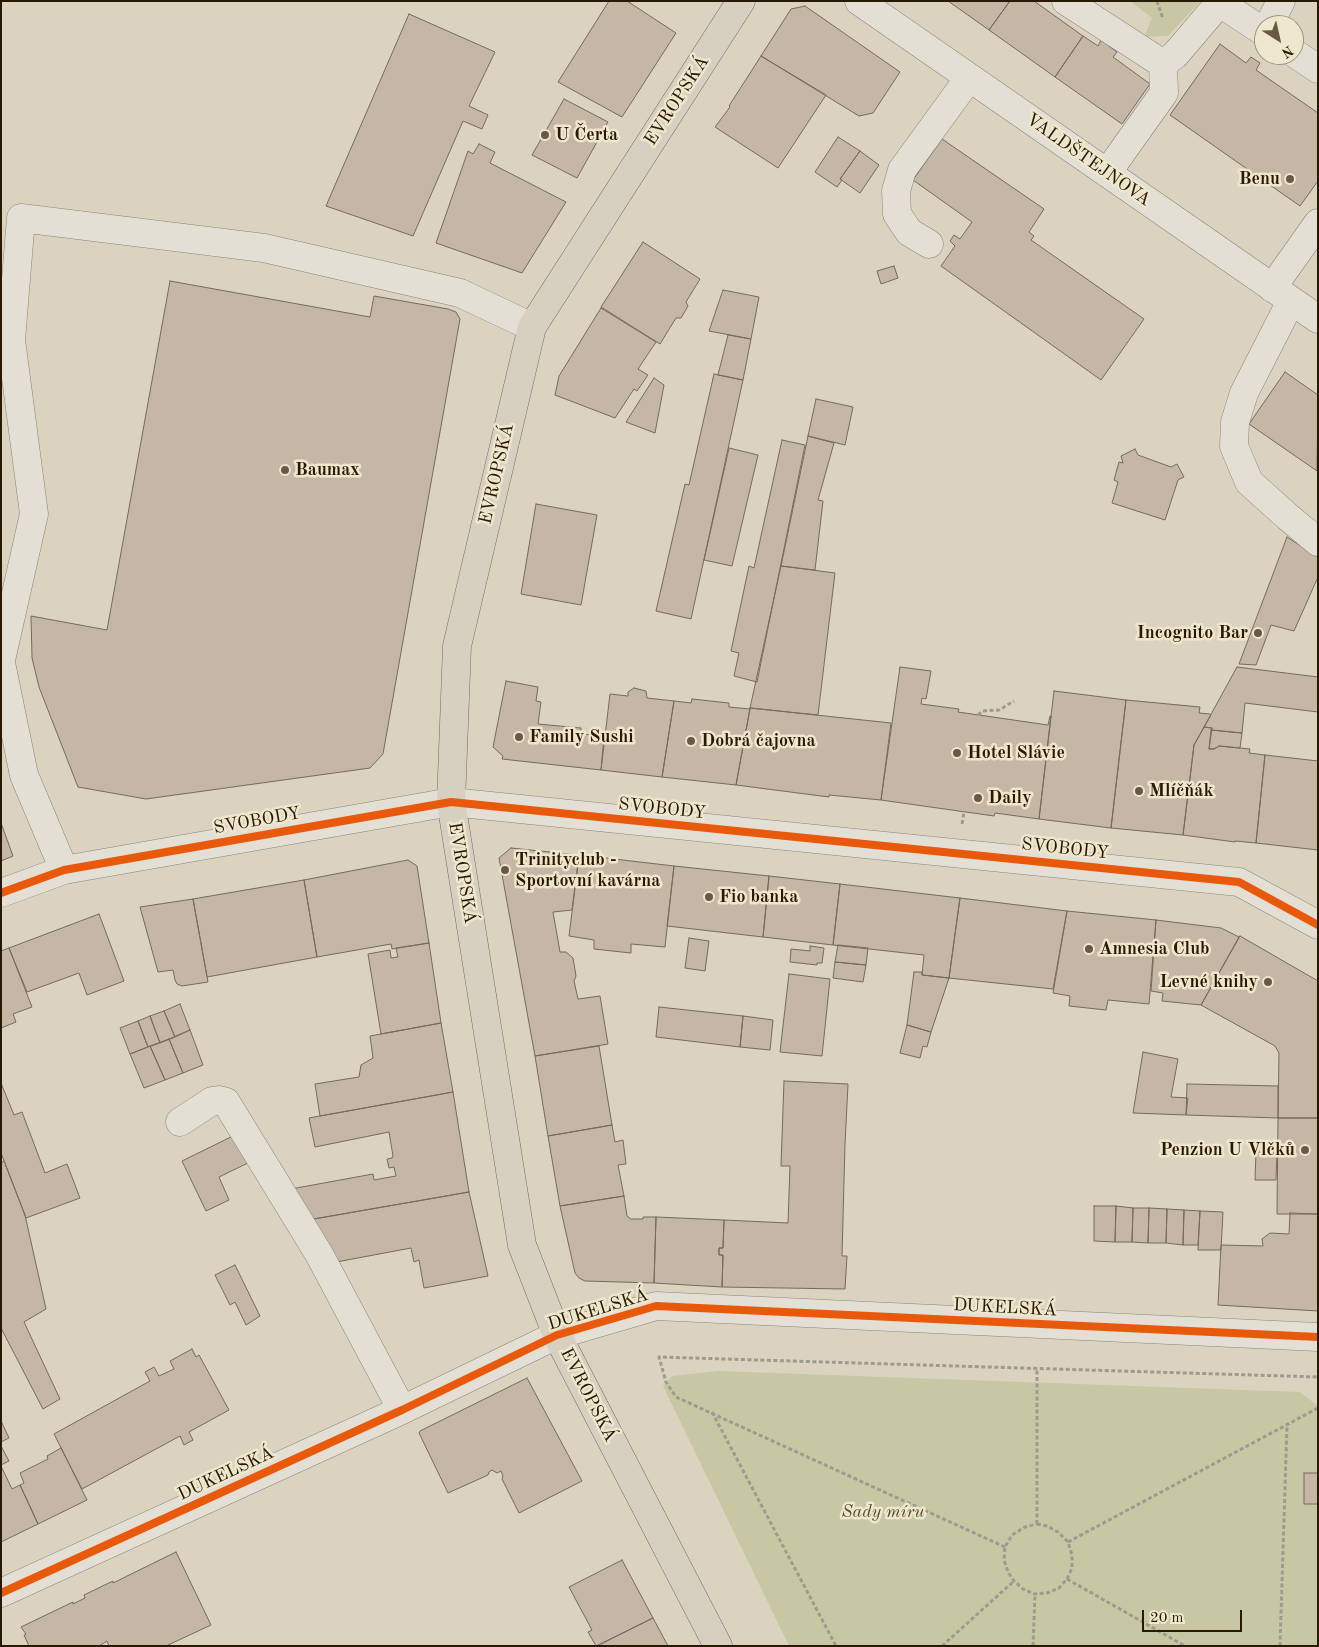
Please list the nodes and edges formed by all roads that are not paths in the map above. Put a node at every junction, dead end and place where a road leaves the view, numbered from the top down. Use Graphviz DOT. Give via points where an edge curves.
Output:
graph roads {
  1 [pos="741,1"];
  2 [pos="859,1"];
  3 [pos="1066,1"];
  4 [pos="1281,1"];
  5 [pos="1221,2"];
  6 [pos="1274,15"];
  7 [pos="1254,25"];
  8 [pos="1304,60"];
  9 [pos="1163,64"];
  10 [pos="1318,69"];
  11 [pos="970,78"];
  12 [pos="1107,174"];
  13 [pos="1318,223"];
  14 [pos="929,244"];
  15 [pos="1281,294"];
  16 [pos="1318,319"];
  17 [pos="532,327"];
  18 [pos="1318,542"];
  19 [pos="1,661"];
  20 [pos="451,802"];
  21 [pos="64,870"];
  22 [pos="1,893"];
  23 [pos="1318,925"];
  24 [pos="180,1122"];
  25 [pos="557,1335"];
  26 [pos="1318,1337"];
  27 [pos="402,1410"];
  28 [pos="1,1593"];
  29 [pos="718,1646"];
  1 -- 17 [label="main road, EVROPSKÁ"];
  2 -- 11 [label="street, VALDŠTEJNOVA"];
  3 -- 9 [label="street"];
  4 -- 6 [label="street"];
  5 -- 7 [label="street"];
  5 -- 9 [label="street" via="1175,55"];
  8 -- 10 [label="street"];
  9 -- 12 [label="street" via="1164,93"];
  11 -- 12 [label="street, VALDŠTEJNOVA"];
  11 -- 14 [label="street" via="902,170 896,191 897,214 909,232"];
  12 -- 15 [label="street, VALDŠTEJNOVA"];
  13 -- 15 [label="street"];
  15 -- 16 [label="street, VALDŠTEJNOVA"];
  15 -- 18 [label="street" via="1235,422 1234,446 1249,482"];
  17 -- 19 [label="street" via="460,293 264,248 22,218 10,340 34,514"];
  17 -- 20 [label="main road, EVROPSKÁ" via="457,646"];
  19 -- 21 [label="street" via="24,774"];
  20 -- 21 [label="street, SVOBODY"];
  20 -- 23 [label="street, SVOBODY" via="1239,882"];
  20 -- 25 [label="main road, EVROPSKÁ" via="522,1245"];
  21 -- 22 [label="street, SVOBODY"];
  24 -- 27 [label="street" via="219,1100 232,1109 319,1254"];
  25 -- 26 [label="street, DUKELSKÁ" via="656,1306"];
  25 -- 27 [label="street, DUKELSKÁ"];
  25 -- 29 [label="main road, EVROPSKÁ"];
  27 -- 28 [label="street, DUKELSKÁ"];
}
